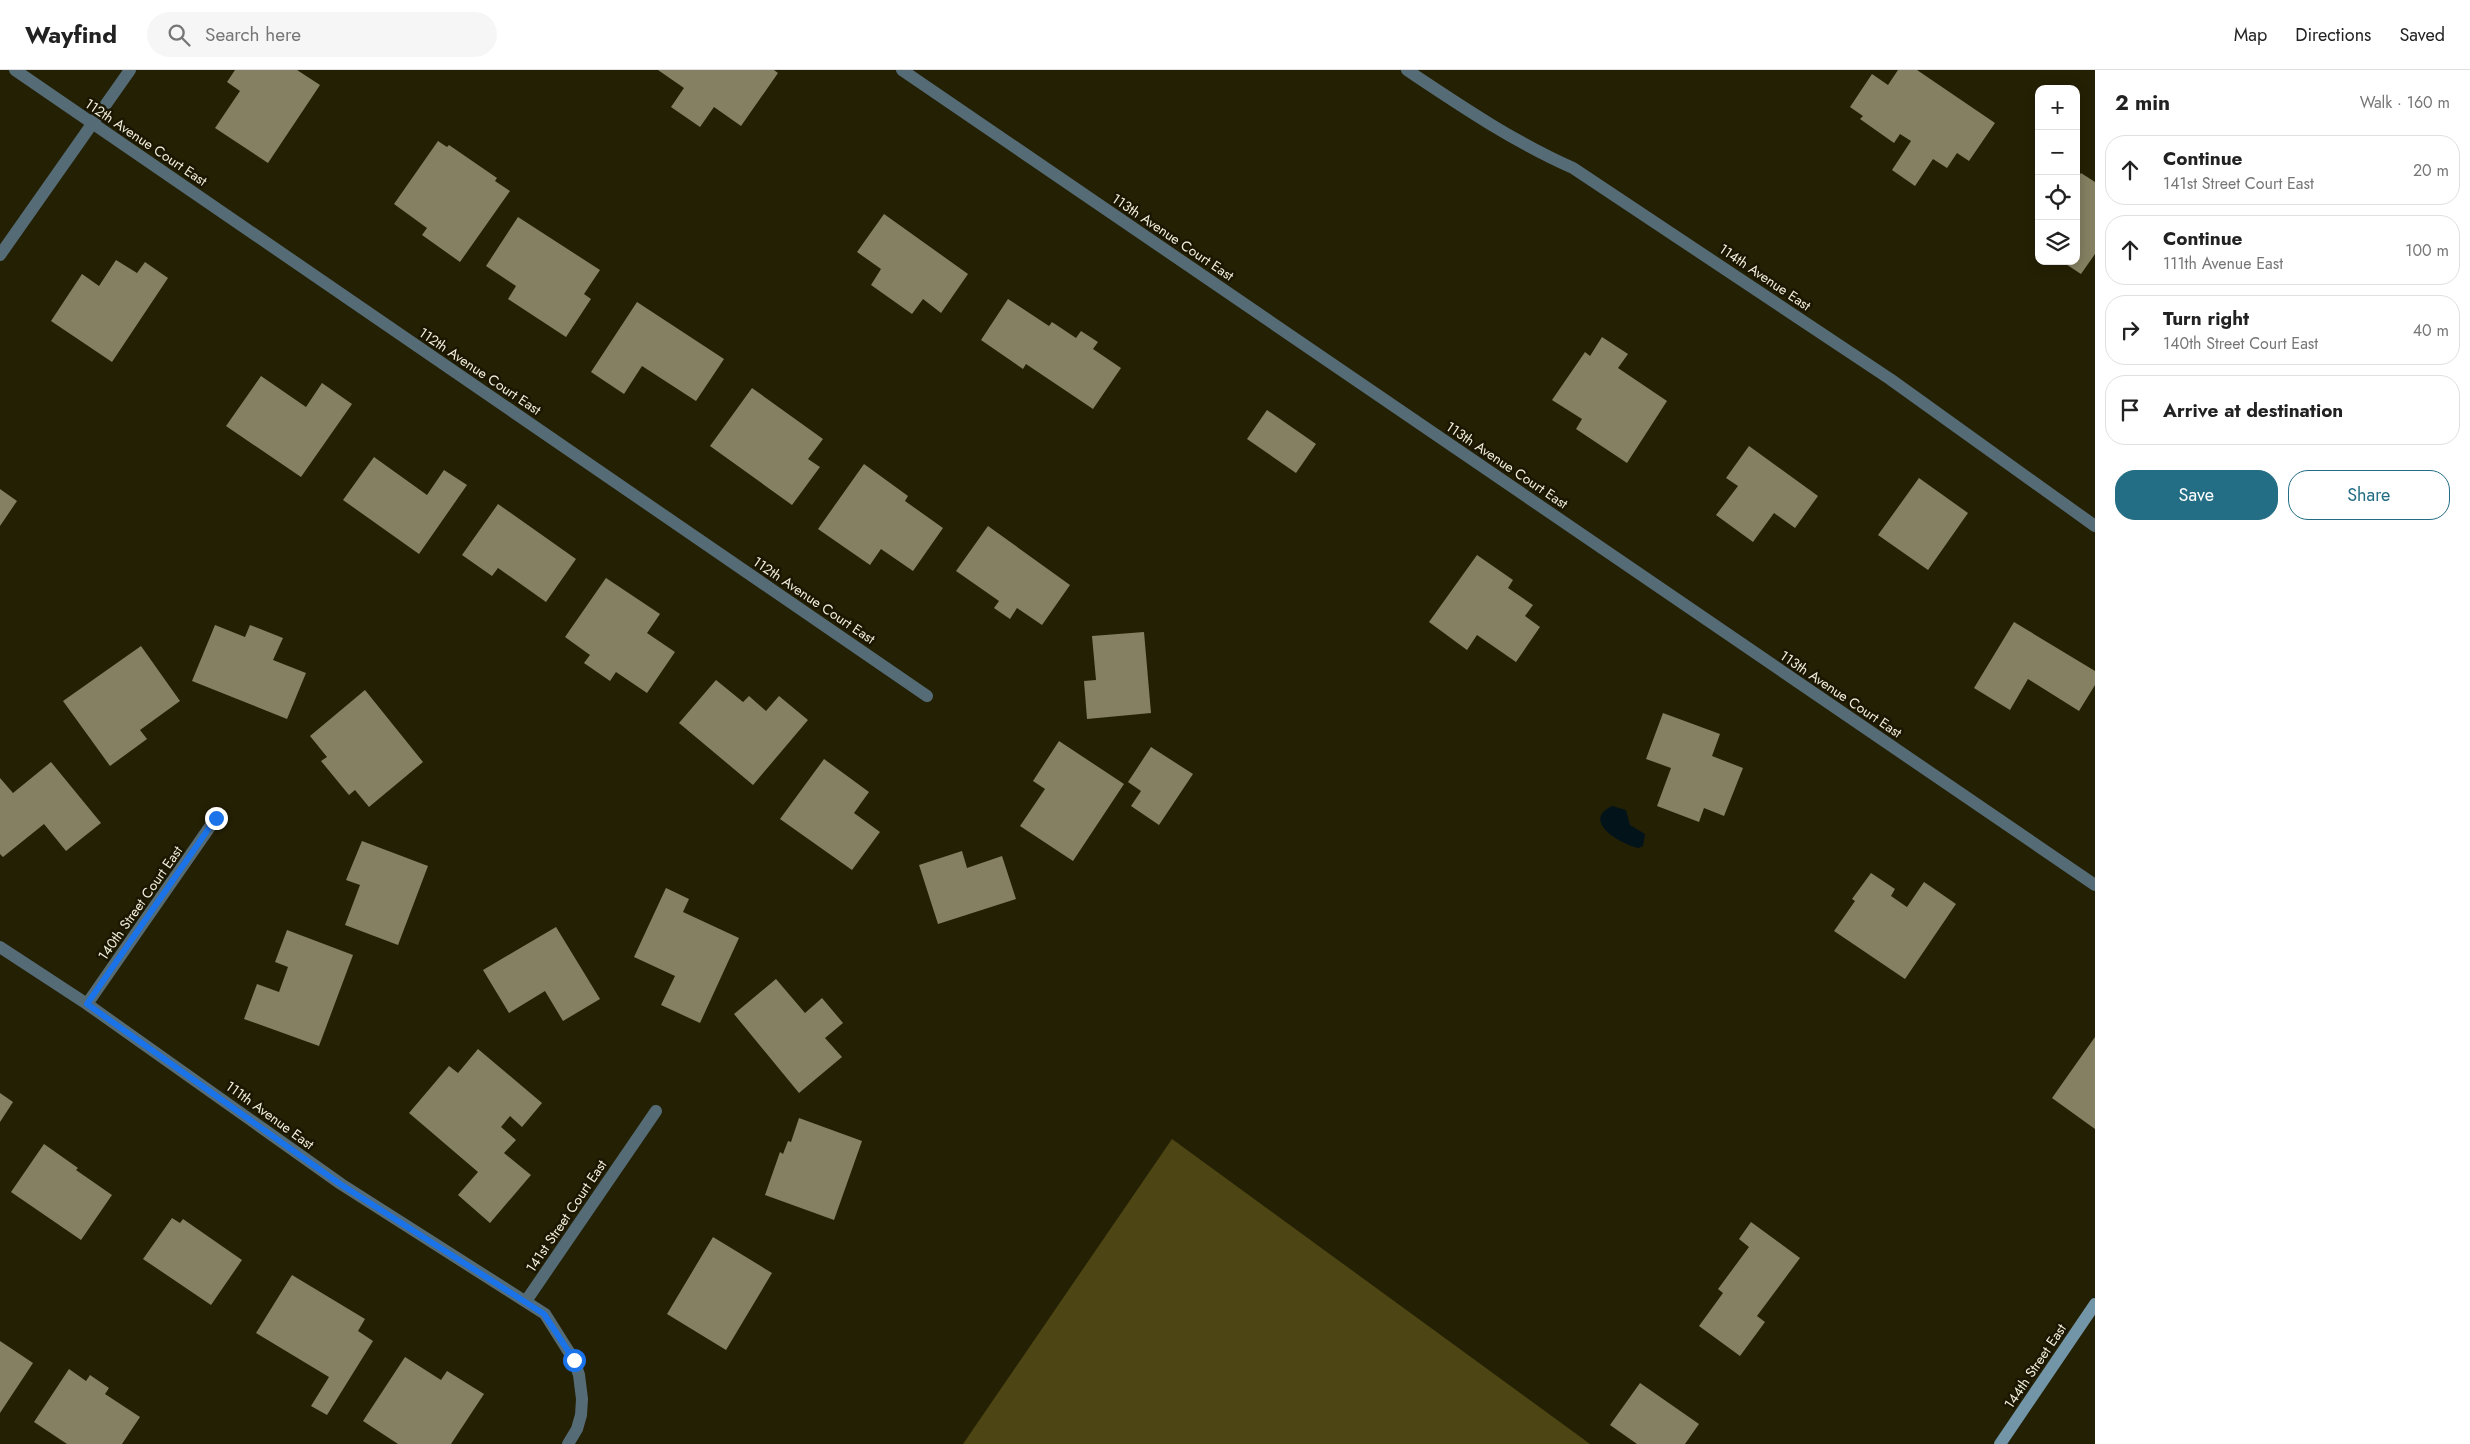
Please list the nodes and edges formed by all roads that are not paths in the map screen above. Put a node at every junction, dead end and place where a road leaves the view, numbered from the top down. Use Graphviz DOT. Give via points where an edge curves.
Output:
graph roads {
  1 [pos="15,70"];
  2 [pos="130,70"];
  3 [pos="902,70"];
  4 [pos="1407,70"];
  5 [pos="92,123"];
  6 [pos="0,256"];
  7 [pos="2095,526"];
  8 [pos="927,696"];
  9 [pos="216,818"];
  10 [pos="2095,885"];
  11 [pos="0,948"];
  12 [pos="87,1004"];
  13 [pos="656,1111"];
  14 [pos="526,1301"];
  15 [pos="2095,1304"];
  16 [pos="568,1444"];
  17 [pos="2000,1444"];
  1 -- 5 [label="street, 112th Avenue Court East"];
  2 -- 5 [label="street"];
  3 -- 10 [label="street, 113th Avenue Court East"];
  4 -- 7 [label="street, 114th Avenue East" via="1474,115 1581,173 1890,379"];
  5 -- 6 [label="street"];
  5 -- 8 [label="street, 112th Avenue Court East"];
  9 -- 12 [label="street, 140th Street Court East"];
  11 -- 12 [label="street, 111th Avenue East"];
  12 -- 14 [label="street, 111th Avenue East" via="340,1184"];
  13 -- 14 [label="street, 141st Street Court East"];
  14 -- 16 [label="street" via="544,1314 574,1360 579,1375 581,1415"];
  15 -- 17 [label="street, 144th Street East"];
}
